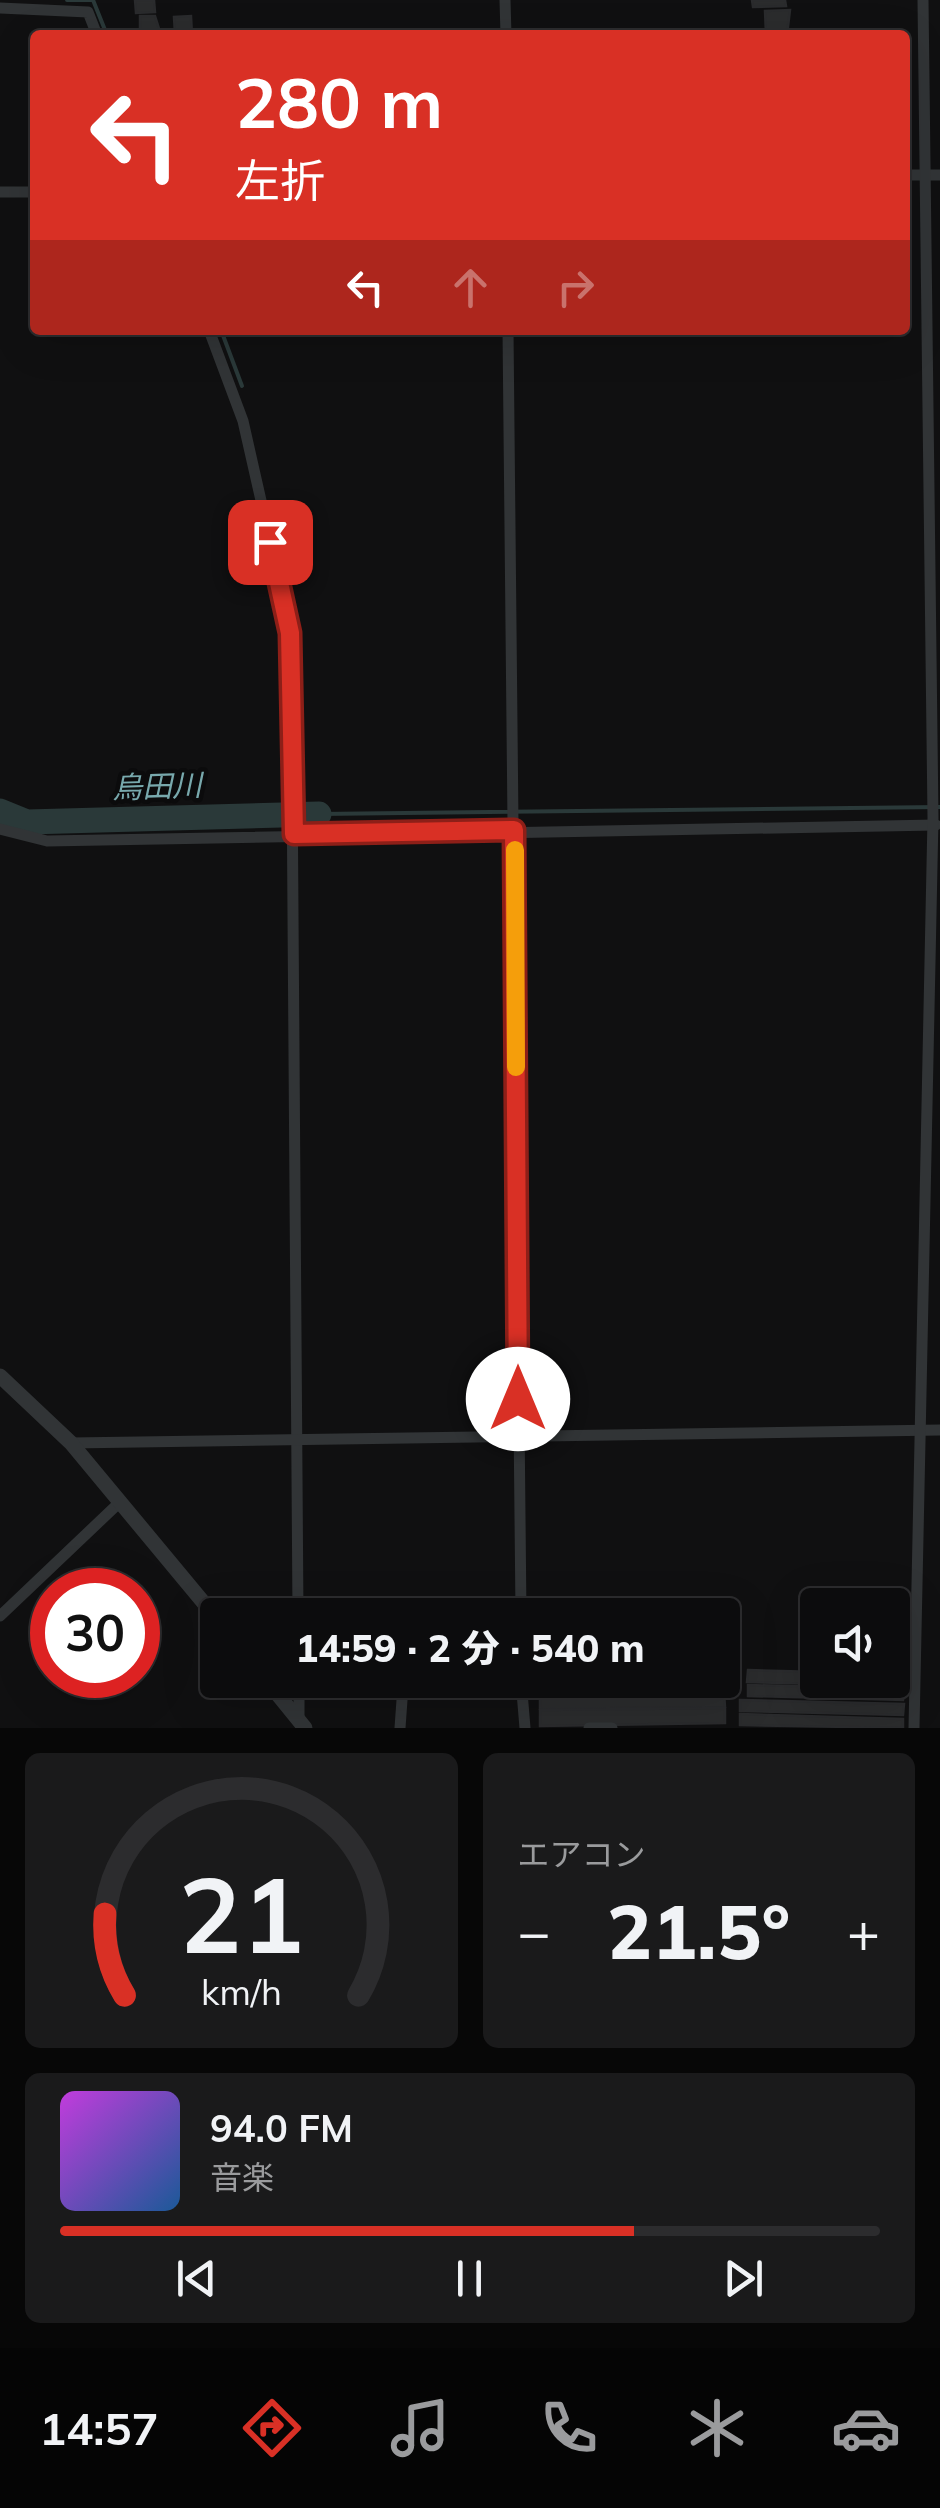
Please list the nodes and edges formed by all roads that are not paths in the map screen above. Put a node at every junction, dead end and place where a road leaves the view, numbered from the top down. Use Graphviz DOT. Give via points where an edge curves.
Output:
graph roads {
  1 [pos="505,0"];
  2 [pos="922,0"];
  3 [pos="0,8"];
  4 [pos="95,30"];
  5 [pos="506,30"];
  6 [pos="910,175"];
  7 [pos="924,175"];
  8 [pos="940,176"];
  9 [pos="0,192"];
  10 [pos="30,192"];
  11 [pos="212,335"];
  12 [pos="508,335"];
  13 [pos="935,823"];
  14 [pos="514,827"];
  15 [pos="0,829"];
  16 [pos="294,830"];
  17 [pos="0,1376"];
  18 [pos="920,1430"];
  19 [pos="940,1430"];
  20 [pos="519,1437"];
  21 [pos="296,1439"];
  22 [pos="71,1443"];
  23 [pos="122,1502"];
  24 [pos="200,1598"];
  25 [pos="298,1598"];
  26 [pos="520,1598"];
  27 [pos="0,1616"];
  28 [pos="280,1698"];
  29 [pos="300,1698"];
  30 [pos="401,1698"];
  31 [pos="522,1698"];
  32 [pos="302,1725"];
  33 [pos="400,1728"];
  34 [pos="524,1728"];
  35 [pos="589,1728"];
  36 [pos="612,1728"];
  37 [pos="914,1728"];
  1 -- 5 [label="street"];
  2 -- 7 [label="street"];
  3 -- 4 [label="street" via="88,12"];
  6 -- 7 [label="street"];
  7 -- 8 [label="street"];
  7 -- 13 [label="street"];
  9 -- 10 [label="street"];
  11 -- 16 [label="street" via="242,421 290,633"];
  12 -- 14 [label="street"];
  13 -- 14 [label="street"];
  13 -- 18 [label="street"];
  14 -- 16 [label="street"];
  14 -- 20 [label="street"];
  15 -- 16 [label="street" via="46,841"];
  16 -- 21 [label="street"];
  17 -- 22 [label="street"];
  18 -- 19 [label="street"];
  18 -- 20 [label="street"];
  18 -- 37 [label="street"];
  20 -- 21 [label="street"];
  20 -- 26 [label="street"];
  21 -- 22 [label="street"];
  21 -- 25 [label="street"];
  22 -- 23 [label="street"];
  23 -- 24 [label="street"];
  23 -- 27 [label="street"];
  28 -- 32 [label="street"];
  29 -- 32 [label="street"];
  30 -- 33 [label="street"];
  31 -- 34 [label="street"];
  35 -- 36 [label="street"];
}
